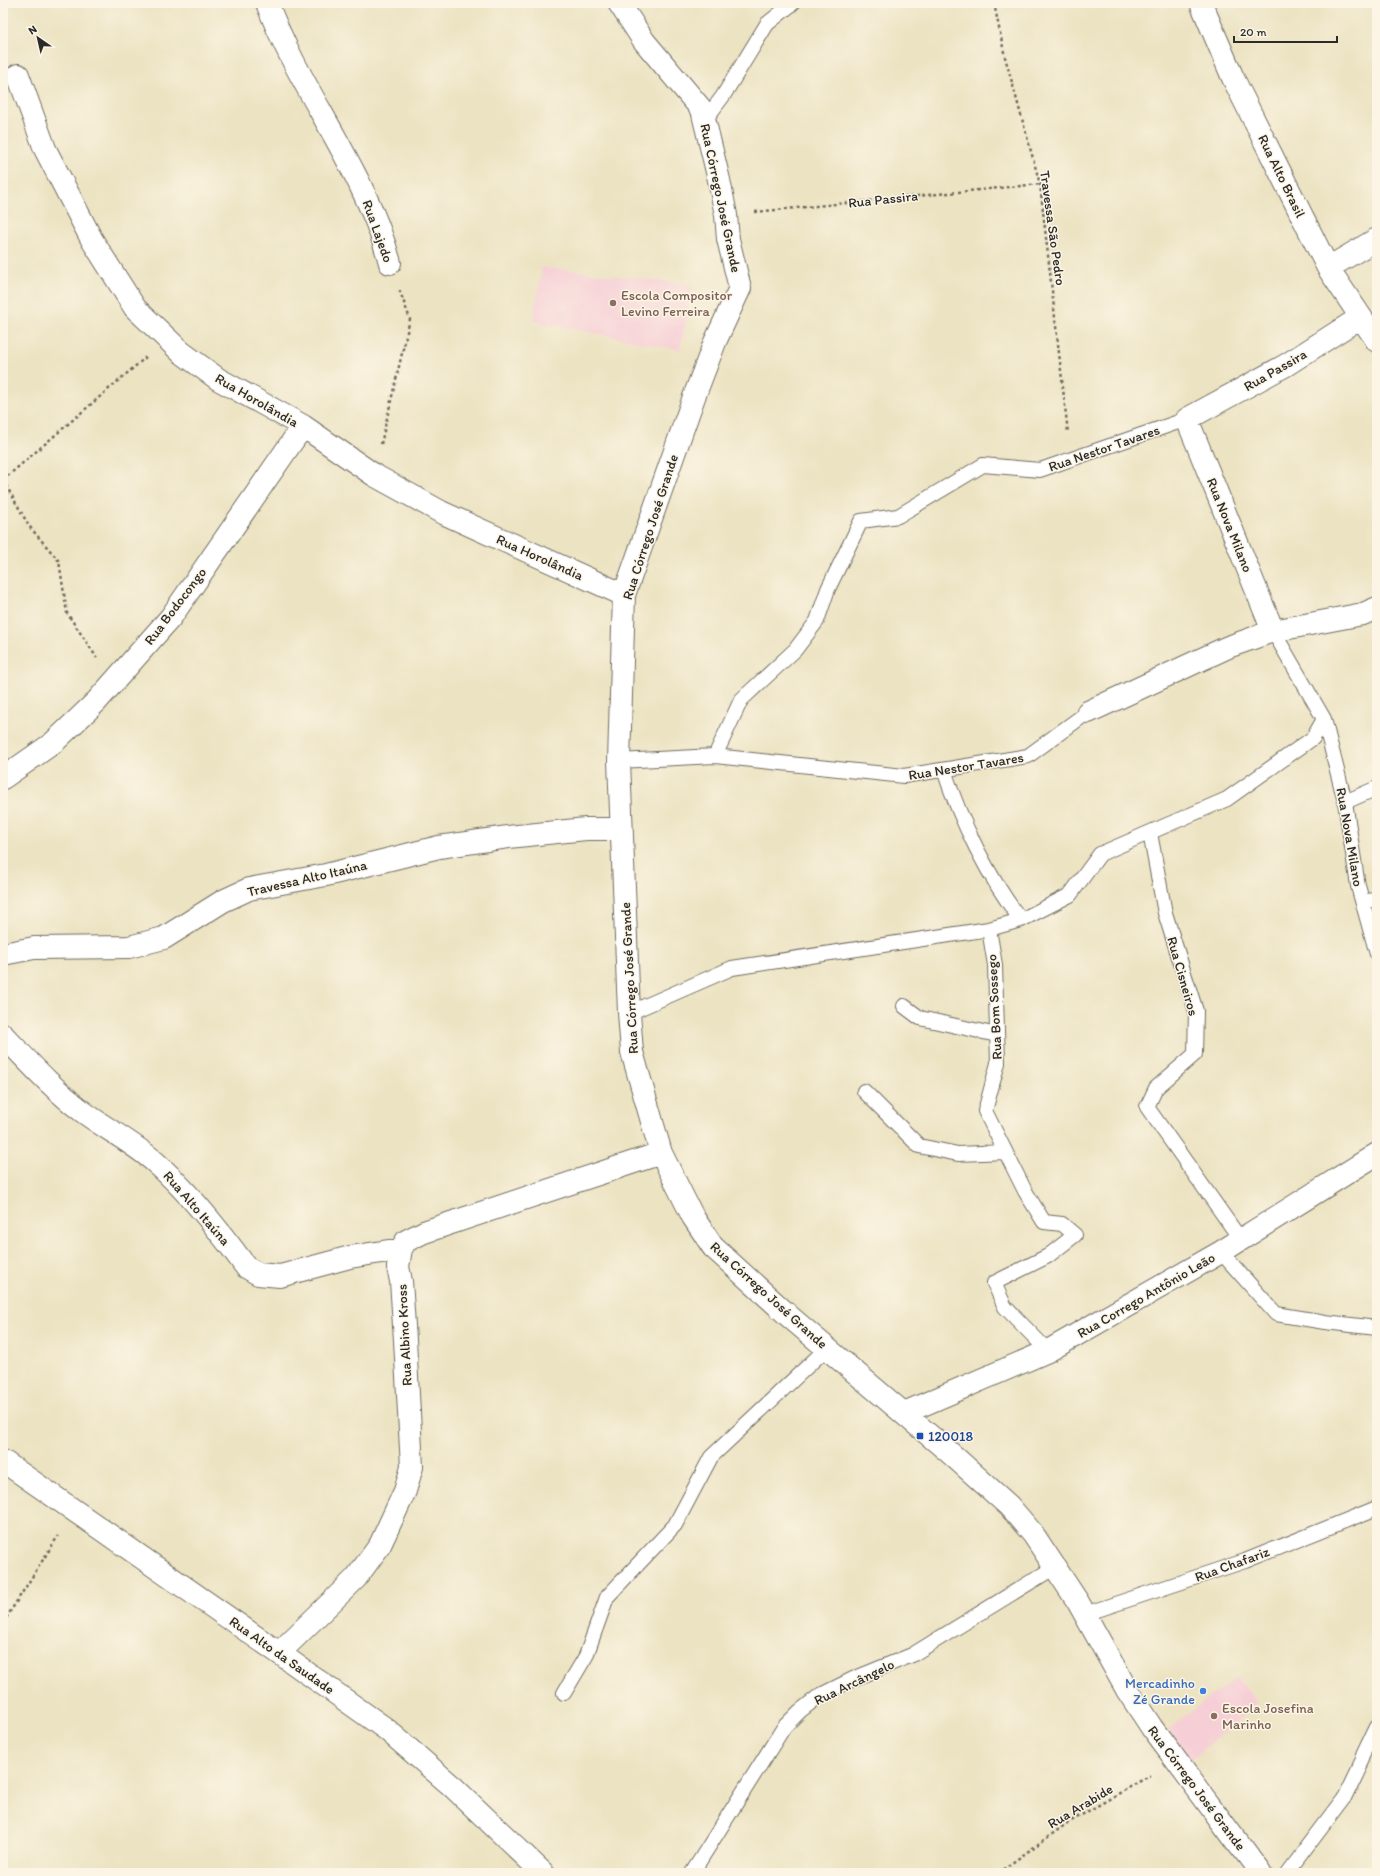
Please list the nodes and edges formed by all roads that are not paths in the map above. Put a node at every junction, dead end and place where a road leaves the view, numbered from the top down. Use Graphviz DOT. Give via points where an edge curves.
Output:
graph roads {
  1 [pos="267,3"];
  2 [pos="619,3"];
  3 [pos="793,3"];
  4 [pos="1201,3"];
  5 [pos="18,75"];
  6 [pos="705,120"];
  7 [pos="1377,239"];
  8 [pos="390,263"];
  9 [pos="1328,268"];
  10 [pos="1361,317"];
  11 [pos="1377,341"];
  12 [pos="1187,419"];
  13 [pos="303,426"];
  14 [pos="624,595"];
  15 [pos="1377,608"];
  16 [pos="1273,631"];
  17 [pos="1088,712"];
  18 [pos="1324,719"];
  19 [pos="715,756"];
  20 [pos="619,761"];
  21 [pos="944,770"];
  22 [pos="3,778"];
  23 [pos="1377,788"];
  24 [pos="1345,802"];
  25 [pos="621,830"];
  26 [pos="1150,833"];
  27 [pos="1377,899"];
  28 [pos="1363,902"];
  29 [pos="1021,920"];
  30 [pos="988,929"];
  31 [pos="3,954"];
  32 [pos="1377,954"];
  33 [pos="904,1006"];
  34 [pos="629,1013"];
  35 [pos="3,1035"];
  36 [pos="997,1035"];
  37 [pos="864,1091"];
  38 [pos="1005,1152"];
  39 [pos="661,1153"];
  40 [pos="1377,1154"];
  41 [pos="1241,1240"];
  42 [pos="401,1250"];
  43 [pos="1221,1252"];
  44 [pos="1377,1328"];
  45 [pos="827,1348"];
  46 [pos="1048,1351"];
  47 [pos="904,1413"];
  48 [pos="3,1461"];
  49 [pos="1377,1508"];
  50 [pos="1055,1567"];
  51 [pos="1085,1614"];
  52 [pos="279,1653"];
  53 [pos="564,1693"];
  54 [pos="1377,1728"];
  55 [pos="543,1873"];
  56 [pos="692,1873"];
  57 [pos="1260,1873"];
  58 [pos="1287,1873"];
  1 -- 8 [label="street, Rua Lajedo" via="279,35 358,179 383,238"];
  2 -- 6 [label="street, Rua Córrego José Grande" via="644,41 702,110"];
  3 -- 6 [label="lane" via="767,24 723,96"];
  4 -- 9 [label="street, Rua Alto Brasil" via="1233,78"];
  5 -- 13 [label="street, Rua Horolândia" via="45,149 92,240 135,308 181,352 218,379"];
  6 -- 14 [label="street, Rua Córrego José Grande" via="740,288 694,396"];
  7 -- 9 [label="street"];
  9 -- 10 [label="street, Rua Alto Brasil"];
  10 -- 11 [label="street, Rua Alto Brasil"];
  10 -- 12 [label="street, Rua Passira" via="1286,366"];
  12 -- 16 [label="street, Rua Nova Milano"];
  12 -- 19 [label="lane, Rua Nestor Tavares" via="1040,470 983,465 898,516 862,521 828,589 817,621 795,650 741,700"];
  13 -- 14 [label="street, Rua Horolândia" via="374,475 441,512"];
  13 -- 22 [label="street, Rua Bodocongo" via="171,617 113,683 53,743"];
  14 -- 20 [label="street, Rua Córrego José Grande"];
  15 -- 16 [label="street, Rua Nestor Tavares" via="1363,614"];
  16 -- 17 [label="street, Rua Nestor Tavares" via="1228,647"];
  16 -- 18 [label="lane, Rua Nova Milano"];
  17 -- 21 [label="lane, Rua Nestor Tavares" via="1028,756"];
  18 -- 24 [label="lane, Rua Nova Milano"];
  18 -- 26 [label="lane" via="1313,738 1227,799"];
  19 -- 20 [label="lane, Rua Nestor Tavares"];
  19 -- 21 [label="lane, Rua Nestor Tavares" via="904,776"];
  20 -- 25 [label="street, Rua Córrego José Grande"];
  21 -- 29 [label="lane" via="955,804 1003,896"];
  23 -- 24 [label="lane"];
  24 -- 28 [label="lane, Rua Nova Milano" via="1358,886"];
  25 -- 31 [label="street, Travessa Alto Itaúna" via="586,829 439,847 249,889 223,901 164,938 129,947 34,948"];
  25 -- 34 [label="street, Rua Córrego José Grande"];
  26 -- 29 [label="lane" via="1100,854 1070,894"];
  26 -- 41 [label="lane, Rua Cisneiros" via="1164,913 1196,1012 1196,1054 1156,1088 1147,1107"];
  27 -- 28 [label="lane"];
  28 -- 32 [label="lane, Rua Nova Milano"];
  29 -- 30 [label="lane"];
  30 -- 34 [label="lane" via="732,968"];
  30 -- 36 [label="lane, Rua Bom Sossego" via="995,965"];
  33 -- 36 [label="lane" via="920,1018"];
  34 -- 39 [label="street, Rua Córrego José Grande" via="632,1052"];
  35 -- 42 [label="street, Rua Alto Itaúna" via="82,1110 129,1141 180,1185 246,1267 258,1274 280,1276 350,1257"];
  36 -- 38 [label="lane, Rua Bom Sossego" via="998,1063 985,1111"];
  37 -- 38 [label="lane" via="919,1146 958,1154"];
  38 -- 46 [label="lane, Rua Bom Sossego" via="1044,1222 1062,1224 1075,1235 1048,1256 994,1283 1004,1307"];
  39 -- 42 [label="street" via="424,1232 406,1241"];
  39 -- 45 [label="street, Rua Córrego José Grande" via="693,1217 713,1248"];
  40 -- 41 [label="street, Rua Corrego Antônio Leão"];
  41 -- 43 [label="street, Rua Corrego Antônio Leão"];
  42 -- 52 [label="street, Rua Albino Kross" via="398,1267 406,1340 412,1467 405,1491 380,1545 356,1578"];
  43 -- 44 [label="lane" via="1276,1314"];
  43 -- 46 [label="street, Rua Corrego Antônio Leão"];
  45 -- 47 [label="street, Rua Córrego José Grande"];
  45 -- 53 [label="lane" via="711,1457 675,1525 607,1597 586,1656"];
  46 -- 47 [label="street, Rua Corrego Antônio Leão"];
  47 -- 50 [label="street, Rua Córrego José Grande" via="1009,1506 1033,1534"];
  48 -- 52 [label="street, Rua Alto da Saudade"];
  49 -- 51 [label="lane, Rua Chafariz" via="1245,1561"];
  50 -- 51 [label="street, Rua Córrego José Grande"];
  50 -- 56 [label="lane, Rua Arcângelo" via="936,1642 818,1696 800,1711 784,1727"];
  51 -- 57 [label="street, Rua Córrego José Grande" via="1126,1690"];
  52 -- 55 [label="street, Rua Alto da Saudade" via="386,1729 453,1787"];
  54 -- 58 [label="lane" via="1343,1799"];
}
